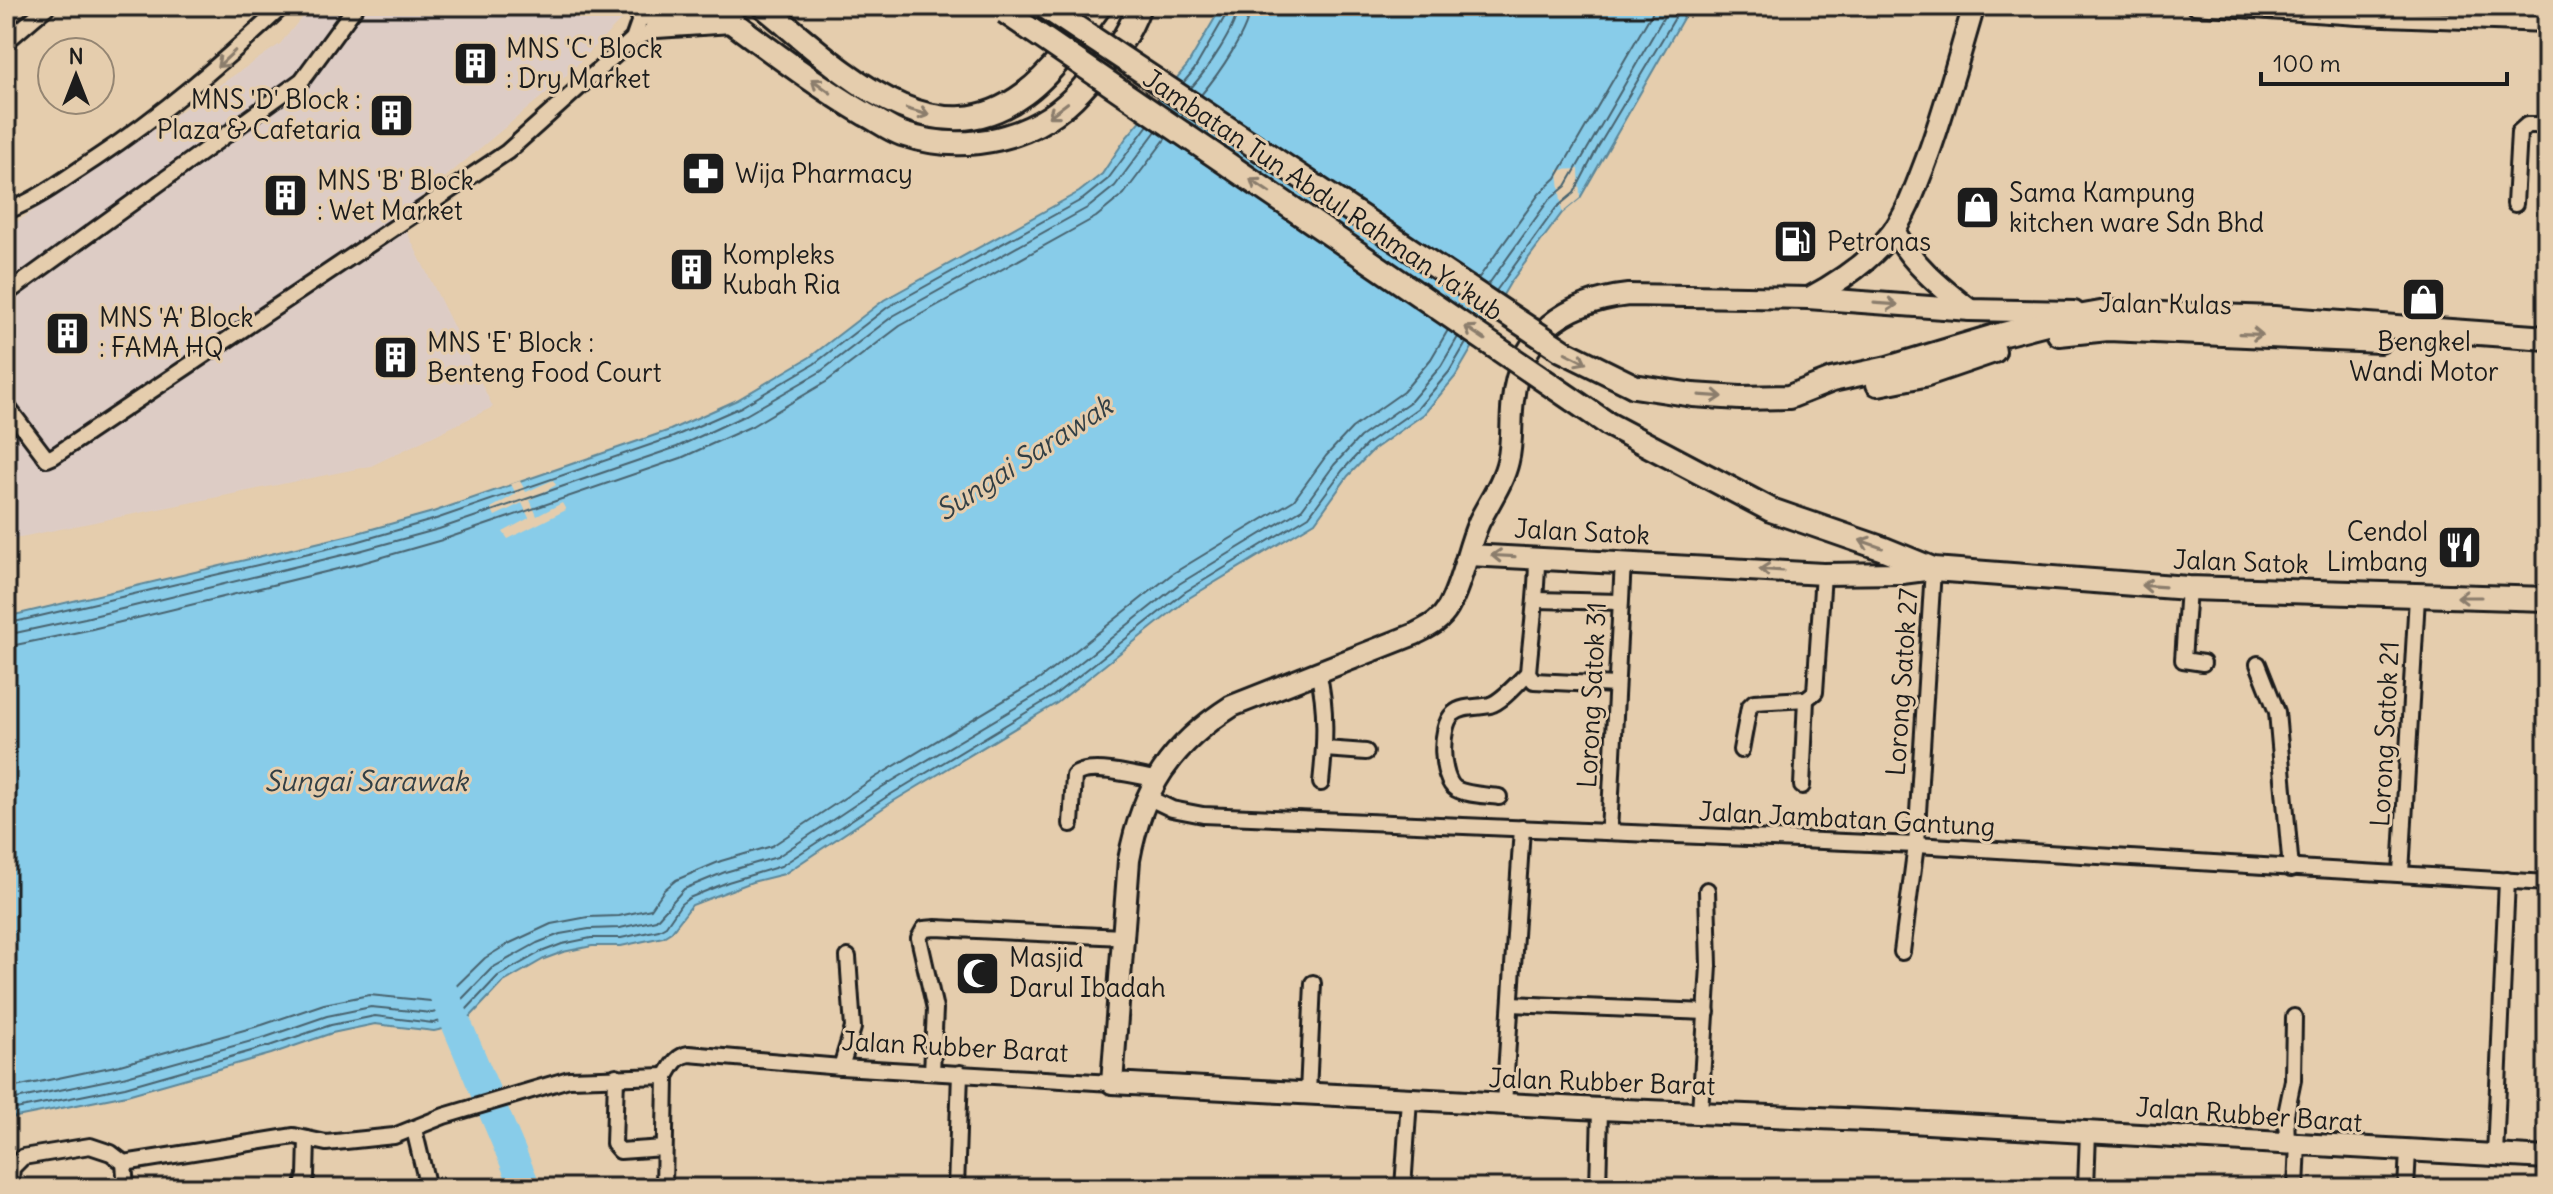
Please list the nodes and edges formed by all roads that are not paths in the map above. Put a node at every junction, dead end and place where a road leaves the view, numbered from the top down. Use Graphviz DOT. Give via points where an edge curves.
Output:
graph roads {
  1 [pos="48,6"];
  2 [pos="283,6"];
  3 [pos="356,6"];
  4 [pos="676,6"];
  5 [pos="710,6"];
  6 [pos="763,6"];
  7 [pos="1044,6"];
  8 [pos="1100,6"];
  9 [pos="1139,6"];
  10 [pos="1974,6"];
  11 [pos="2194,6"];
  12 [pos="1001,9"];
  13 [pos="655,16"];
  14 [pos="731,21"];
  15 [pos="2547,24"];
  16 [pos="6,42"];
  17 [pos="2547,125"];
  18 [pos="2515,204"];
  19 [pos="6,207"];
  20 [pos="1894,230"];
  21 [pos="6,294"];
  22 [pos="1808,298"];
  23 [pos="1970,310"];
  24 [pos="2106,312"];
  25 [pos="2547,338"];
  26 [pos="2547,350"];
  27 [pos="1634,386"];
  28 [pos="1789,397"];
  29 [pos="6,405"];
  30 [pos="1608,424"];
  31 [pos="1469,555"];
  32 [pos="1537,558"];
  33 [pos="1623,561"];
  34 [pos="1933,569"];
  35 [pos="1823,574"];
  36 [pos="2188,588"];
  37 [pos="2417,597"];
  38 [pos="2547,599"];
  39 [pos="1537,600"];
  40 [pos="1620,602"];
  41 [pos="2203,663"];
  42 [pos="2258,664"];
  43 [pos="1318,672"];
  44 [pos="1528,673"];
  45 [pos="1616,685"];
  46 [pos="1806,699"];
  47 [pos="1325,749"];
  48 [pos="1741,750"];
  49 [pos="1366,752"];
  50 [pos="1321,783"];
  51 [pos="1802,786"];
  52 [pos="1151,788"];
  53 [pos="1499,797"];
  54 [pos="1071,824"];
  55 [pos="1522,828"];
  56 [pos="1609,832"];
  57 [pos="1916,845"];
  58 [pos="2291,869"];
  59 [pos="2401,873"];
  60 [pos="2507,880"];
  61 [pos="2547,883"];
  62 [pos="1707,890"];
  63 [pos="1122,937"];
  64 [pos="1902,952"];
  65 [pos="848,957"];
  66 [pos="1313,983"];
  67 [pos="1511,1004"];
  68 [pos="1707,1012"];
  69 [pos="2294,1017"];
  70 [pos="841,1067"];
  71 [pos="932,1072"];
  72 [pos="960,1073"];
  73 [pos="616,1076"];
  74 [pos="666,1076"];
  75 [pos="1112,1083"];
  76 [pos="1308,1093"];
  77 [pos="1409,1099"];
  78 [pos="1504,1104"];
  79 [pos="1600,1109"];
  80 [pos="1700,1112"];
  81 [pos="414,1129"];
  82 [pos="2088,1132"];
  83 [pos="307,1139"];
  84 [pos="2292,1144"];
  85 [pos="664,1148"];
  86 [pos="2408,1151"];
  87 [pos="2495,1155"];
  88 [pos="2547,1158"];
  89 [pos="124,1163"];
  90 [pos="10,1188"];
  91 [pos="126,1188"];
  92 [pos="302,1188"];
  93 [pos="428,1188"];
  94 [pos="664,1188"];
  95 [pos="956,1188"];
  96 [pos="1403,1188"];
  97 [pos="1598,1188"];
  98 [pos="2086,1188"];
  99 [pos="2296,1188"];
  100 [pos="2406,1188"];
  1 -- 16 [label="street"];
  2 -- 19 [label="street, one-way" via="209,74 120,143 37,200"];
  3 -- 21 [label="street" via="302,80"];
  4 -- 13 [label="street"];
  5 -- 14 [label="main road"];
  6 -- 8 [label="main road, one-way" via="877,95 917,114 954,119 980,117 1026,93"];
  7 -- 27 [label="main road, Jambatan Tun Abdul Rahman Ya'kub, one-way, bridge" via="1563,351"];
  9 -- 14 [label="main road, one-way" via="1122,44 1058,113 994,142 972,143 901,134 837,97"];
  10 -- 20 [label="main road" via="1933,141"];
  11 -- 15 [label="street"];
  30 -- 12 [label="main road, Jambatan Tun Abdul Rahman Ya'kub, one-way, bridge"];
  13 -- 14 [label="main road"];
  13 -- 29 [label="street" via="649,33 633,39 507,152 54,456 47,459"];
  17 -- 18 [label="street" via="2527,125 2519,132"];
  20 -- 22 [label="main road" via="1836,284"];
  20 -- 23 [label="main road" via="1904,250"];
  22 -- 23 [label="main road, Jalan Kulas, one-way"];
  22 -- 31 [label="main road, Jalan Kulas" via="1628,295 1599,298 1552,323 1528,348 1516,377 1509,459"];
  23 -- 24 [label="main road, Jalan Kulas"];
  24 -- 25 [label="main road, Jalan Kulas"];
  24 -- 28 [label="main road, Jalan Kulas" via="1992,337 1832,380"];
  28 -- 26 [label="main road, Jalan Kulas, one-way" via="1924,375 2064,333 2108,329"];
  27 -- 28 [label="main road, Jalan Kulas, one-way" via="1693,395"];
  34 -- 30 [label="main road, Jalan Satok, one-way" via="1771,510"];
  32 -- 31 [label="main road, Jalan Satok, one-way"];
  31 -- 43 [label="main road, Jalan Kulas" via="1437,623"];
  32 -- 33 [label="main road, Jalan Satok"];
  32 -- 39 [label="street"];
  35 -- 33 [label="main road, Jalan Satok, one-way"];
  33 -- 40 [label="street, Lorong Satok 31"];
  34 -- 35 [label="main road, Jalan Satok"];
  36 -- 34 [label="main road, Jalan Satok, one-way"];
  34 -- 57 [label="street, Lorong Satok 27"];
  35 -- 46 [label="street" via="1815,692"];
  36 -- 37 [label="main road, Jalan Satok"];
  36 -- 41 [label="street" via="2183,660"];
  38 -- 37 [label="main road, Jalan Satok, one-way"];
  37 -- 59 [label="street, Lorong Satok 21"];
  39 -- 40 [label="street"];
  39 -- 44 [label="street"];
  40 -- 45 [label="street, Lorong Satok 31"];
  42 -- 58 [label="street" via="2277,712"];
  43 -- 47 [label="street"];
  43 -- 52 [label="main road, Jalan Kulas" via="1206,722 1175,752"];
  44 -- 45 [label="street" via="1534,681"];
  44 -- 53 [label="street" via="1493,704 1452,714 1445,729 1447,782 1459,791"];
  45 -- 56 [label="street, Lorong Satok 31"];
  46 -- 48 [label="street" via="1754,702"];
  46 -- 51 [label="street"];
  47 -- 49 [label="street"];
  47 -- 50 [label="street"];
  52 -- 54 [label="street, Jalan Jambatan Gantung" via="1091,769 1079,771 1074,776"];
  52 -- 55 [label="street, Jalan Jambatan Gantung" via="1172,809 1203,815"];
  52 -- 63 [label="main road, Jalan Kulas" via="1134,830"];
  55 -- 56 [label="street, Jalan Jambatan Gantung"];
  55 -- 67 [label="street"];
  56 -- 57 [label="street, Jalan Jambatan Gantung"];
  57 -- 58 [label="street, Jalan Jambatan Gantung"];
  57 -- 64 [label="street, Lorong Satok 27"];
  58 -- 59 [label="street, Jalan Jambatan Gantung"];
  59 -- 60 [label="street, Jalan Jambatan Gantung"];
  60 -- 61 [label="street, Jalan Jambatan Gantung"];
  60 -- 87 [label="street"];
  62 -- 68 [label="street"];
  63 -- 71 [label="street" via="924,929 919,938 936,1022"];
  63 -- 75 [label="main road, Jalan Kulas"];
  65 -- 70 [label="street" via="853,1028"];
  66 -- 76 [label="street"];
  67 -- 68 [label="street"];
  67 -- 78 [label="street"];
  68 -- 80 [label="street"];
  69 -- 84 [label="street" via="2293,1080 2286,1114"];
  70 -- 71 [label="street, Jalan Rubber Barat"];
  70 -- 74 [label="street, Jalan Rubber Barat" via="689,1054 681,1055"];
  71 -- 72 [label="street, Jalan Rubber Barat"];
  72 -- 75 [label="street, Jalan Rubber Barat"];
  72 -- 95 [label="street"];
  73 -- 74 [label="street"];
  73 -- 81 [label="street" via="569,1079"];
  73 -- 85 [label="street" via="614,1144 620,1151"];
  74 -- 85 [label="street"];
  75 -- 76 [label="main road, Jalan Rubber Barat"];
  76 -- 77 [label="main road, Jalan Rubber Barat"];
  77 -- 78 [label="main road, Jalan Rubber Barat"];
  77 -- 96 [label="street"];
  78 -- 79 [label="main road, Jalan Rubber Barat"];
  79 -- 80 [label="main road, Jalan Rubber Barat"];
  79 -- 97 [label="street"];
  80 -- 82 [label="main road, Jalan Rubber Barat"];
  81 -- 83 [label="street" via="326,1143"];
  81 -- 93 [label="street"];
  82 -- 84 [label="main road, Jalan Rubber Barat"];
  82 -- 98 [label="street"];
  83 -- 89 [label="street" via="294,1136"];
  83 -- 92 [label="street"];
  84 -- 86 [label="main road, Jalan Rubber Barat"];
  84 -- 99 [label="street"];
  85 -- 94 [label="street"];
  86 -- 87 [label="main road, Jalan Rubber Barat"];
  86 -- 100 [label="street"];
  87 -- 88 [label="main road, Jalan Rubber Barat"];
  89 -- 90 [label="street" via="90,1146 23,1157 12,1168"];
  89 -- 91 [label="street"];
}
